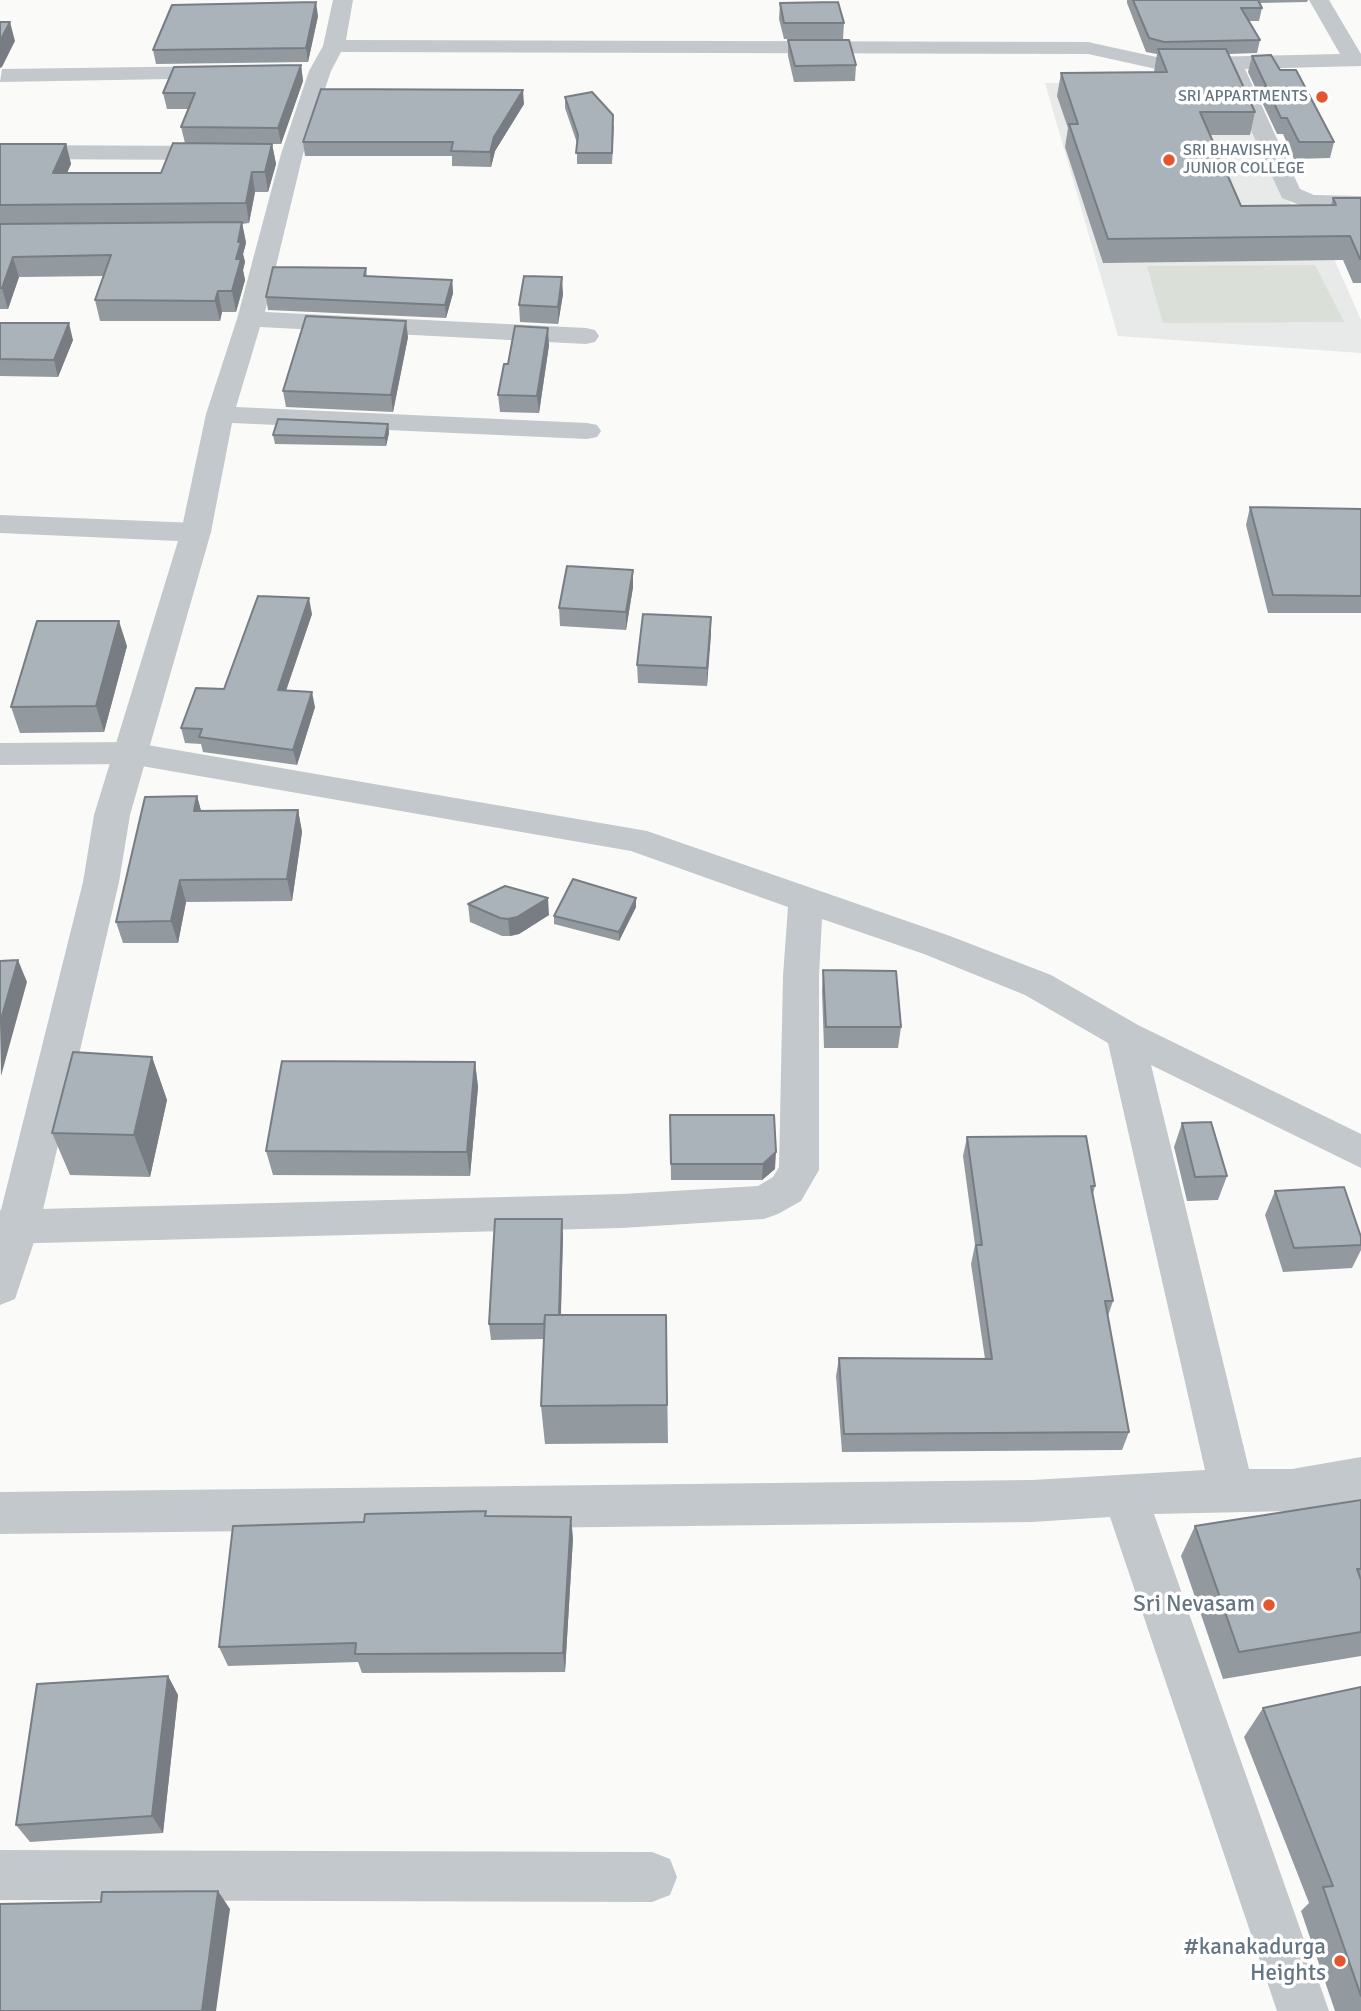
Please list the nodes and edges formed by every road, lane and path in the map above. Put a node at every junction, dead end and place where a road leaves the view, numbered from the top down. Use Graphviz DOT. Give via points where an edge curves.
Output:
graph roads {
  1 [pos="343,0"];
  2 [pos="1319,0"];
  3 [pos="334,46"];
  4 [pos="1358,60"];
  5 [pos="1231,63"];
  6 [pos="293,71"];
  7 [pos="320,71"];
  8 [pos="237,72"];
  9 [pos="2,76"];
  10 [pos="0,152"];
  11 [pos="237,153"];
  12 [pos="264,153"];
  13 [pos="292,153"];
  14 [pos="1361,203"];
  15 [pos="244,233"];
  16 [pos="271,233"];
  17 [pos="250,319"];
  18 [pos="586,336"];
  19 [pos="219,414"];
  20 [pos="587,431"];
  21 [pos="0,524"];
  22 [pos="196,532"];
  23 [pos="130,753"];
  24 [pos="0,754"];
  25 [pos="806,900"];
  26 [pos="1125,1035"];
  27 [pos="1361,1152"];
  28 [pos="9,1227"];
  29 [pos="0,1286"];
  30 [pos="1361,1478"];
  31 [pos="1231,1490"];
  32 [pos="1125,1495"];
  33 [pos="0,1513"];
  34 [pos="0,1875"];
  35 [pos="652,1877"];
  36 [pos="1303,2011"];
  1 -- 3 [label="street"];
  2 -- 4 [label="street"];
  3 -- 5 [label="street" via="1088,48 1161,64"];
  3 -- 7 [label="street"];
  4 -- 5 [label="street"];
  5 -- 14 [label="street" via="1290,193 1310,202"];
  6 -- 7 [label="street"];
  7 -- 13 [label="street"];
  8 -- 9 [label="street"];
  10 -- 11 [label="street"];
  12 -- 13 [label="street"];
  13 -- 16 [label="street"];
  15 -- 16 [label="street"];
  16 -- 17 [label="street"];
  17 -- 18 [label="street"];
  17 -- 19 [label="street"];
  19 -- 20 [label="street"];
  19 -- 22 [label="street"];
  21 -- 22 [label="street"];
  22 -- 23 [label="street"];
  23 -- 24 [label="street"];
  23 -- 25 [label="street" via="635,839"];
  23 -- 28 [label="street" via="112,815 101,882"];
  25 -- 26 [label="street" via="1038,985"];
  25 -- 28 [label="street" via="799,1170 787,1189 764,1202 622,1211"];
  26 -- 27 [label="street"];
  26 -- 31 [label="street"];
  28 -- 29 [label="street"];
  30 -- 31 [label="street" via="1292,1490"];
  31 -- 32 [label="street"];
  32 -- 33 [label="street" via="1032,1501"];
  32 -- 36 [label="street"];
  34 -- 35 [label="street"];
}
